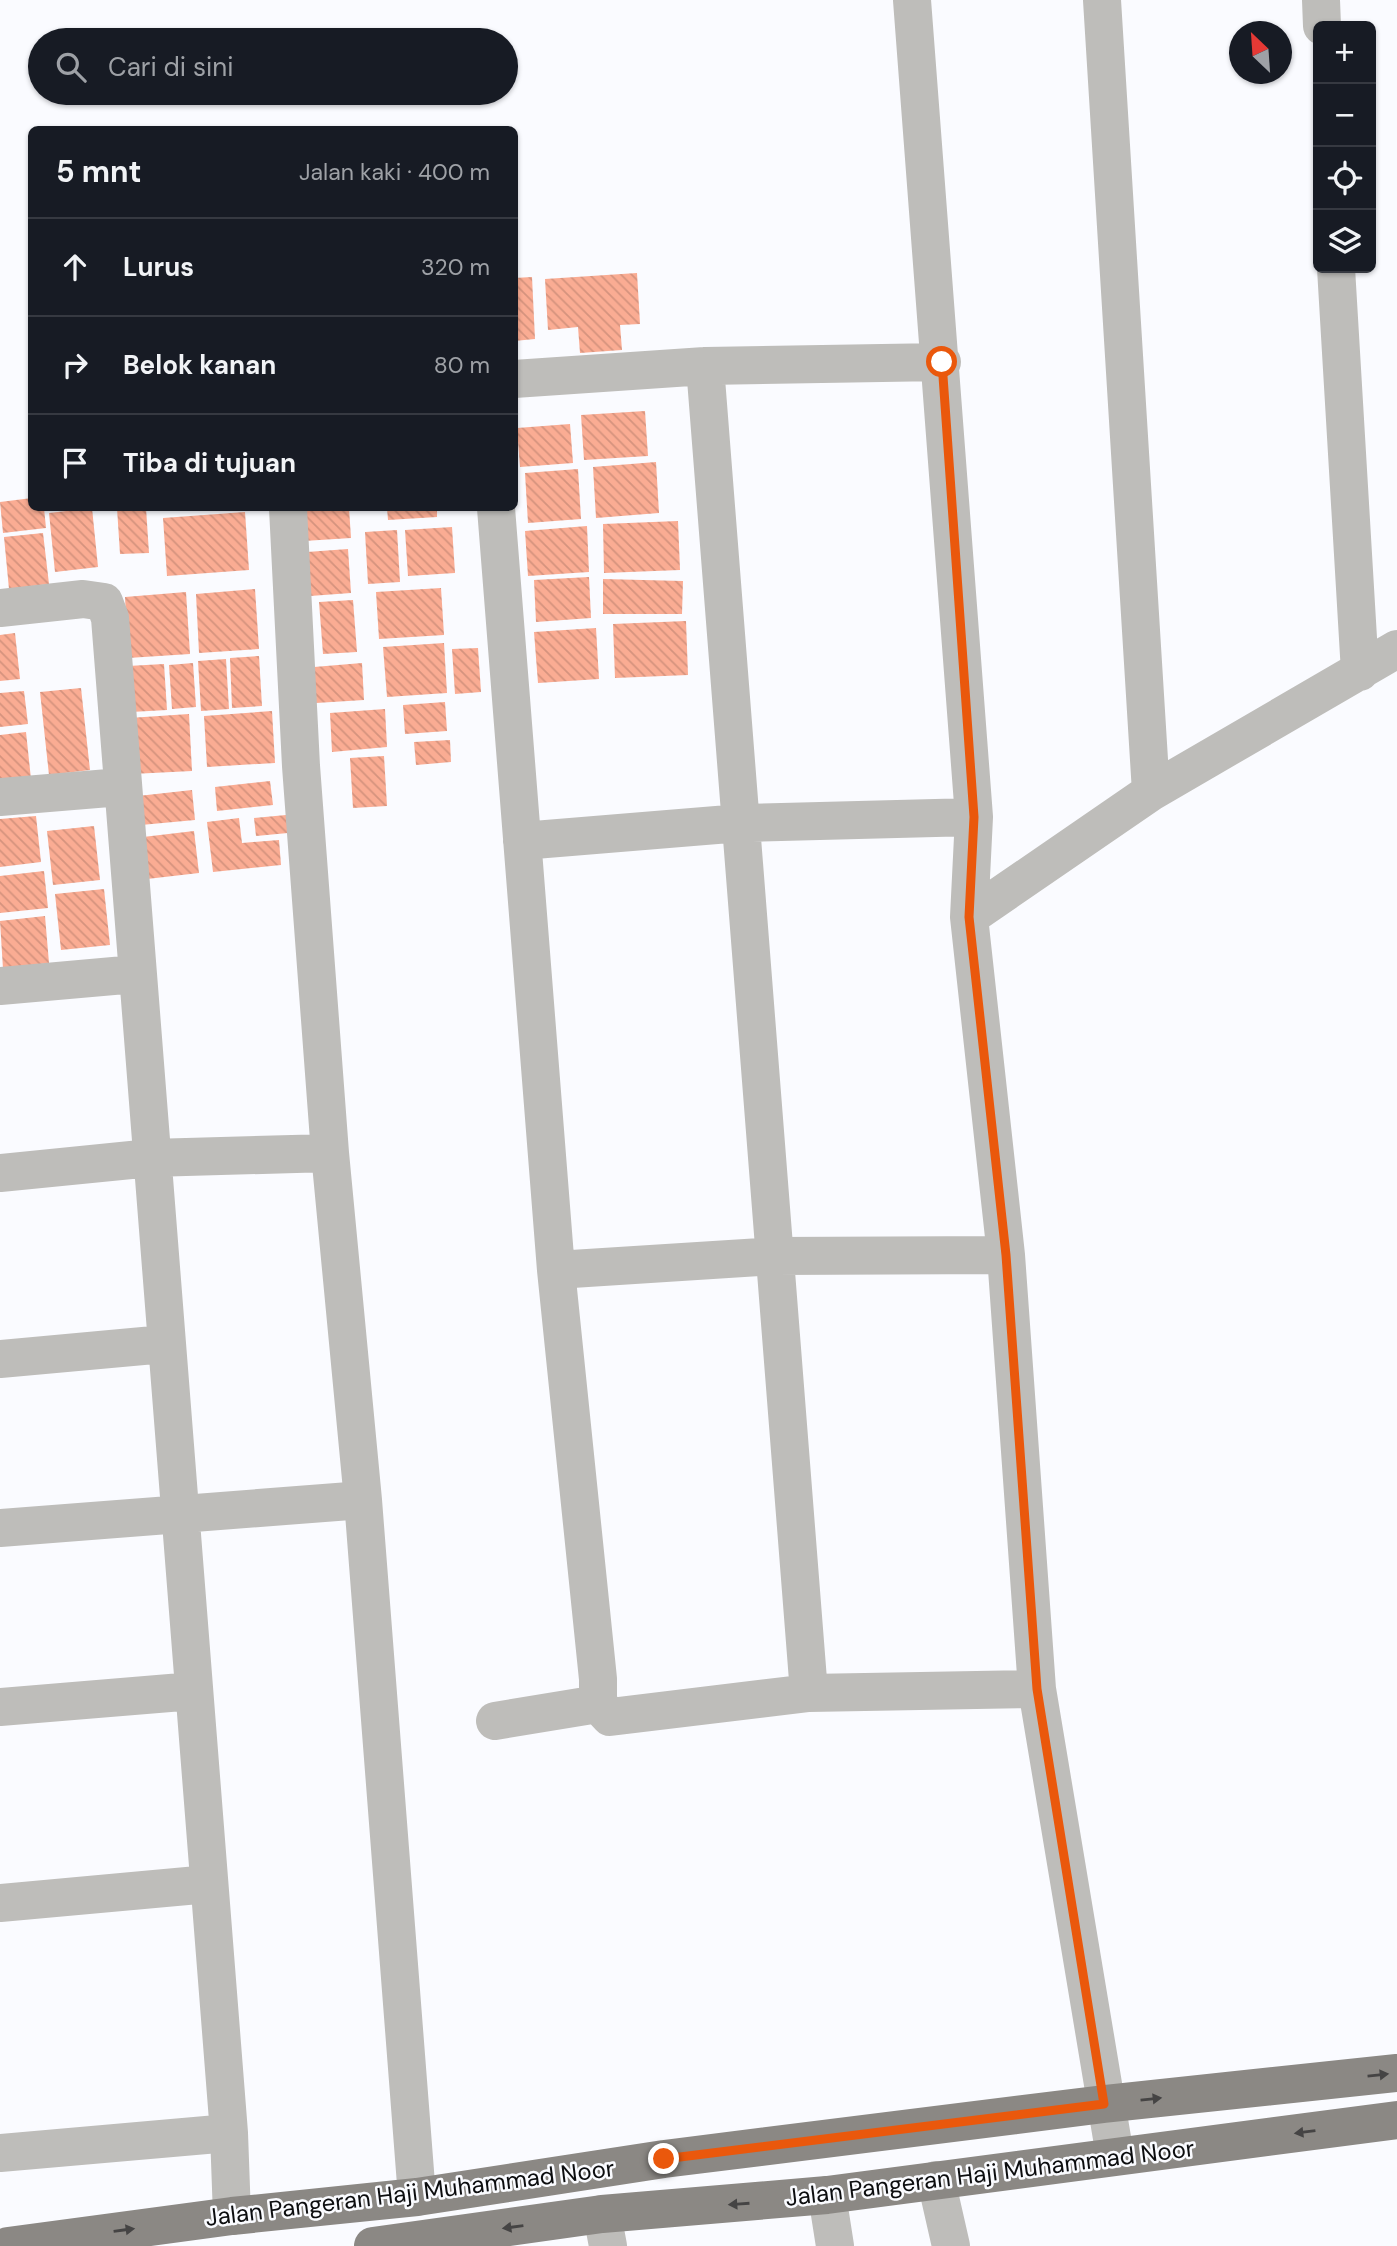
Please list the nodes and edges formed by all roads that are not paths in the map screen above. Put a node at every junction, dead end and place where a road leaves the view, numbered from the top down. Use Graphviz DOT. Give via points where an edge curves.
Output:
graph roads {
  1 [pos="912,0"];
  2 [pos="1102,0"];
  3 [pos="1321,0"];
  4 [pos="1322,21"];
  5 [pos="1336,273"];
  6 [pos="942,362"];
  7 [pos="705,366"];
  8 [pos="518,379"];
  9 [pos="288,511"];
  10 [pos="496,511"];
  11 [pos="0,608"];
  12 [pos="1397,649"];
  13 [pos="1360,673"];
  14 [pos="121,786"];
  15 [pos="1151,793"];
  16 [pos="0,797"];
  17 [pos="974,817"];
  18 [pos="741,823"];
  19 [pos="522,841"];
  20 [pos="969,917"];
  21 [pos="136,974"];
  22 [pos="0,986"];
  23 [pos="330,1153"];
  24 [pos="151,1158"];
  25 [pos="0,1172"];
  26 [pos="1006,1255"];
  27 [pos="775,1256"];
  28 [pos="556,1270"];
  29 [pos="166,1344"];
  30 [pos="0,1359"];
  31 [pos="363,1500"];
  32 [pos="179,1514"];
  33 [pos="0,1528"];
  34 [pos="1037,1689"];
  35 [pos="194,1691"];
  36 [pos="809,1693"];
  37 [pos="598,1704"];
  38 [pos="0,1707"];
  39 [pos="495,1721"];
  40 [pos="209,1884"];
  41 [pos="0,1903"];
  42 [pos="1397,2073"];
  43 [pos="1104,2104"];
  44 [pos="1397,2120"];
  45 [pos="229,2133"];
  46 [pos="0,2153"];
  47 [pos="1115,2156"];
  48 [pos="936,2180"];
  49 [pos="827,2195"];
  50 [pos="417,2197"];
  51 [pos="232,2216"];
  52 [pos="605,2230"];
  53 [pos="8,2246"];
  54 [pos="373,2246"];
  55 [pos="835,2246"];
  56 [pos="951,2246"];
  1 -- 6 [label="street"];
  2 -- 15 [label="street"];
  3 -- 4 [label="street"];
  5 -- 13 [label="street"];
  6 -- 7 [label="street"];
  6 -- 17 [label="street"];
  7 -- 8 [label="street"];
  7 -- 18 [label="street"];
  9 -- 23 [label="street" via="301,766"];
  10 -- 19 [label="street"];
  11 -- 14 [label="street" via="83,599 104,603 110,618"];
  12 -- 13 [label="street"];
  13 -- 15 [label="street"];
  14 -- 16 [label="street"];
  14 -- 21 [label="street"];
  15 -- 20 [label="street"];
  17 -- 18 [label="street"];
  17 -- 20 [label="street"];
  18 -- 19 [label="street"];
  18 -- 27 [label="street"];
  19 -- 28 [label="street"];
  20 -- 26 [label="street"];
  21 -- 22 [label="street"];
  21 -- 24 [label="street"];
  23 -- 24 [label="street"];
  23 -- 31 [label="street"];
  24 -- 25 [label="street"];
  24 -- 29 [label="street"];
  26 -- 27 [label="street"];
  26 -- 34 [label="street"];
  27 -- 28 [label="street"];
  27 -- 36 [label="street"];
  28 -- 37 [label="street"];
  29 -- 30 [label="street"];
  29 -- 32 [label="street"];
  31 -- 32 [label="street"];
  31 -- 50 [label="street"];
  32 -- 33 [label="street"];
  32 -- 35 [label="street"];
  34 -- 36 [label="street"];
  34 -- 43 [label="street"];
  35 -- 38 [label="street"];
  35 -- 40 [label="street"];
  36 -- 37 [label="street" via="610,1717"];
  37 -- 39 [label="street"];
  40 -- 41 [label="street"];
  40 -- 45 [label="street"];
  43 -- 42 [label="main road, Jalan Pangeran Haji Muhammad Noor, one-way"];
  43 -- 47 [label="street"];
  43 -- 50 [label="main road, Jalan Pangeran Haji Muhammad Noor" via="664,2159"];
  44 -- 47 [label="main road, Jalan Pangeran Haji Muhammad Noor, one-way"];
  45 -- 46 [label="street"];
  45 -- 51 [label="street"];
  47 -- 48 [label="main road, Jalan Pangeran Haji Muhammad Noor"];
  48 -- 49 [label="main road, Jalan Pangeran Haji Muhammad Noor"];
  48 -- 56 [label="street"];
  49 -- 52 [label="main road, Jalan Pangeran Haji Muhammad Noor, one-way"];
  49 -- 55 [label="street"];
  50 -- 51 [label="main road, Jalan Pangeran Haji Muhammad Noor"];
  53 -- 51 [label="main road, Jalan Pangeran Haji Muhammad Noor, one-way"];
  52 -- 54 [label="main road, Jalan Pangeran Haji Muhammad Noor, one-way"];
}
